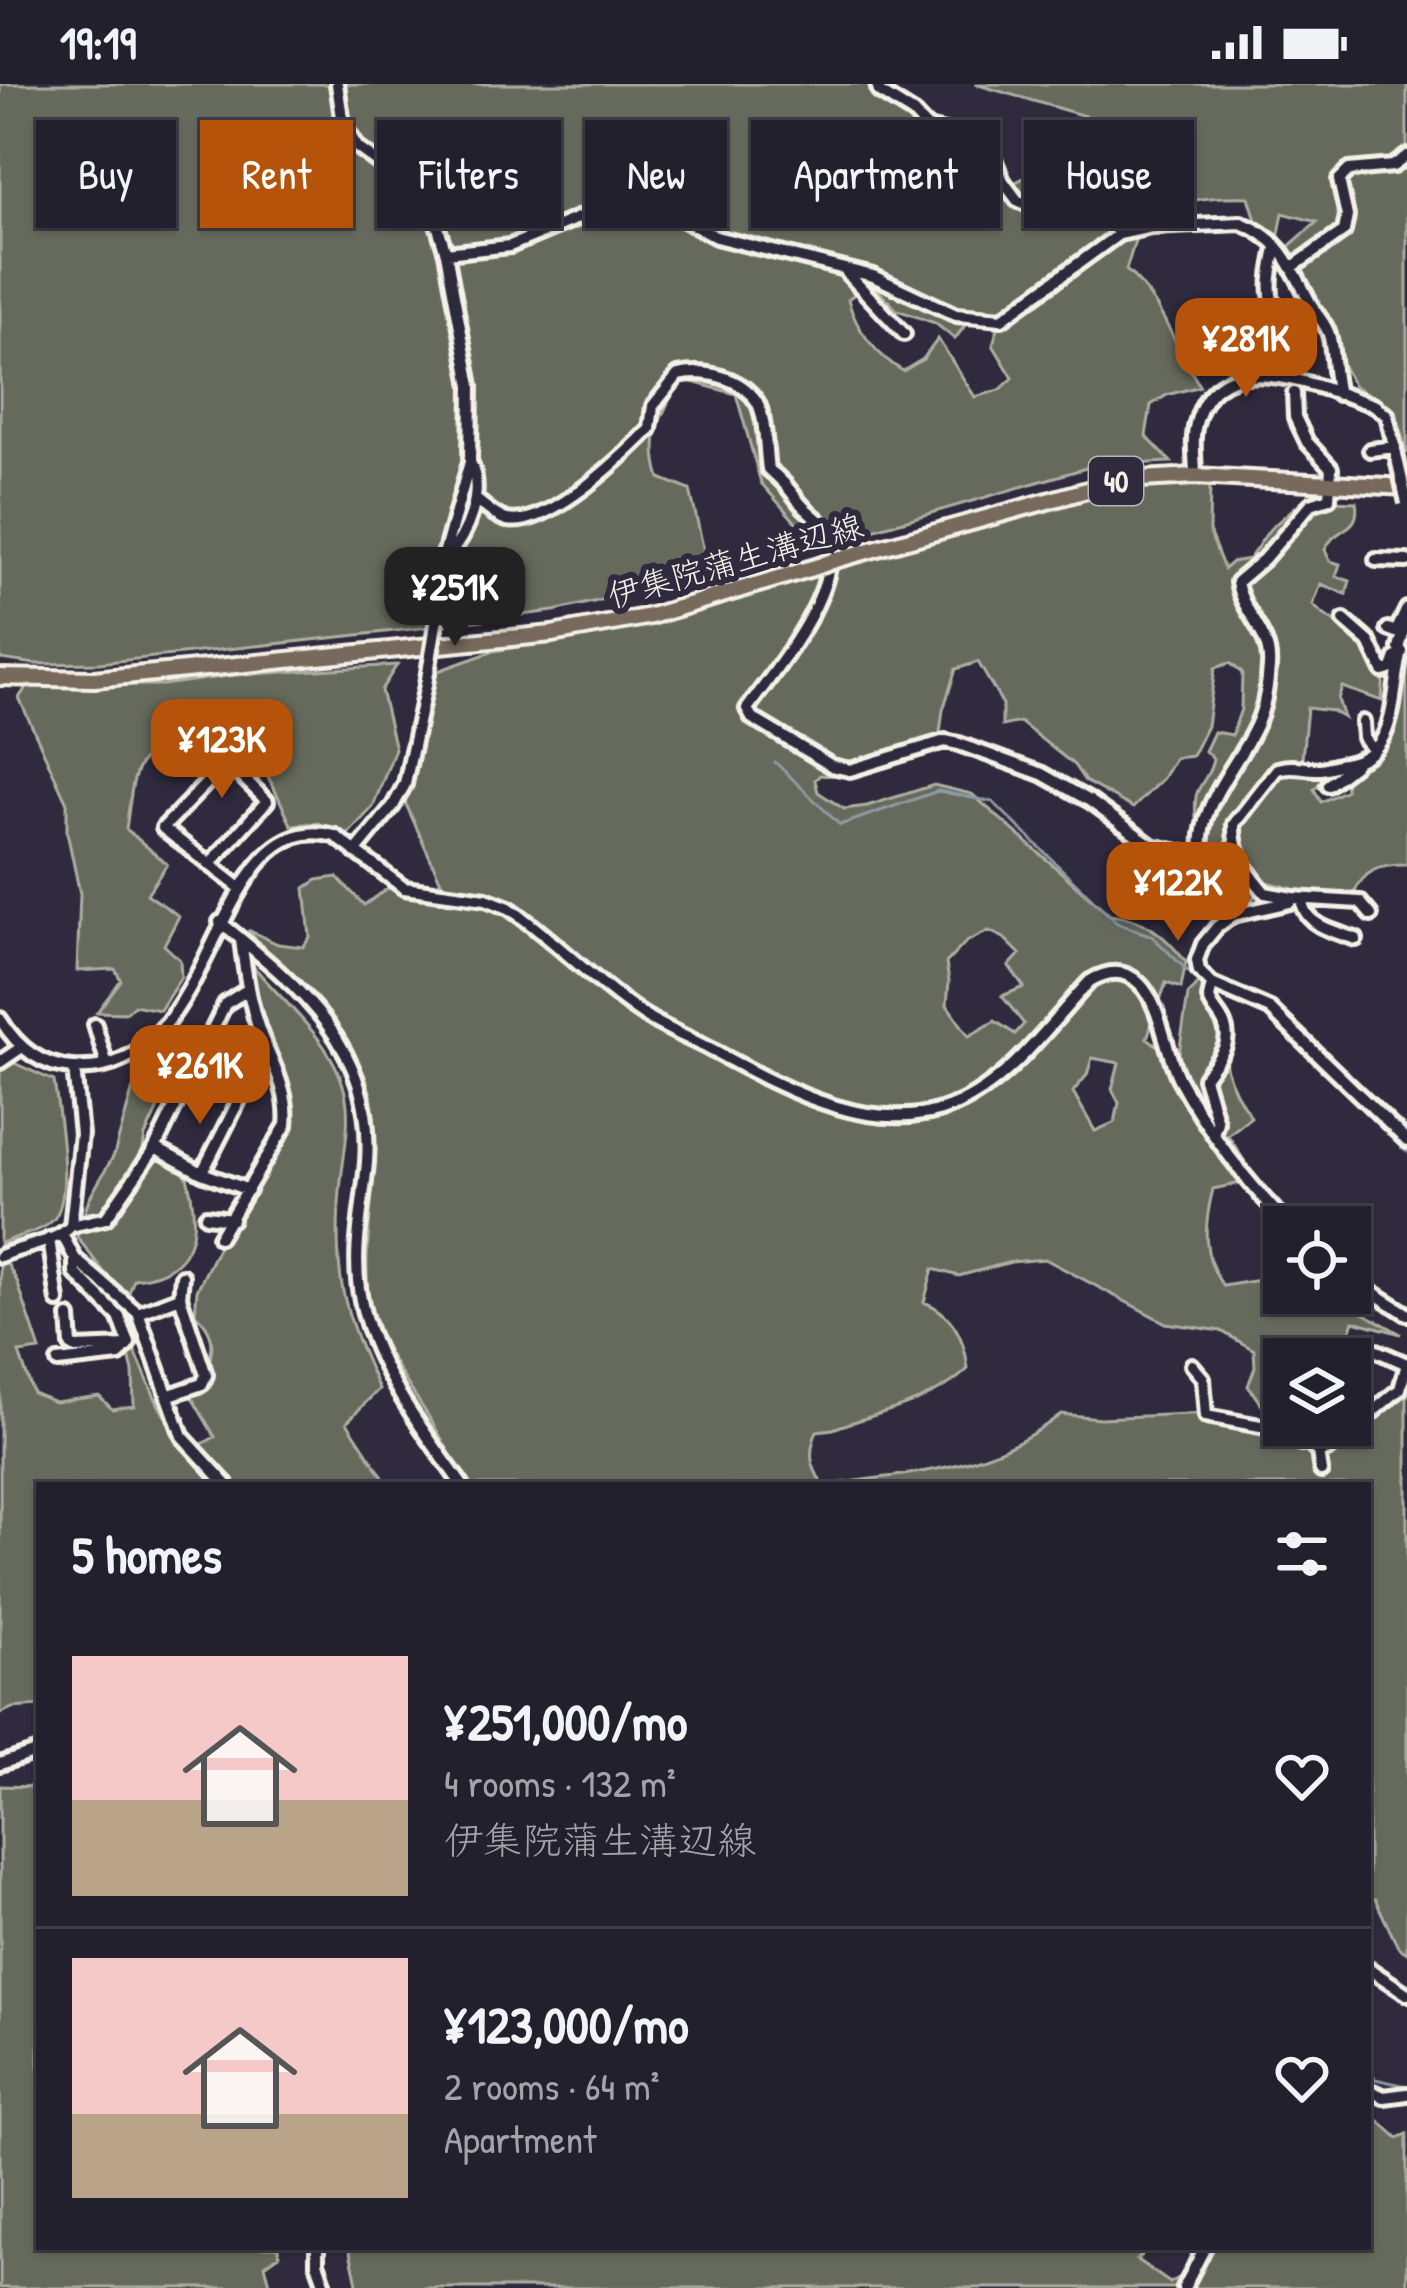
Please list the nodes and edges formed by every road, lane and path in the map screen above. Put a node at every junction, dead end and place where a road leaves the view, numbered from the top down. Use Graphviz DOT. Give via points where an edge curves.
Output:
graph roads {
  1 [pos="337,84"];
  2 [pos="877,84"];
  3 [pos="1407,156"];
  4 [pos="1119,234"];
  5 [pos="1276,248"];
  6 [pos="446,253"];
  7 [pos="1294,266"];
  8 [pos="845,271"];
  9 [pos="904,334"];
  10 [pos="1296,368"];
  11 [pos="1294,393"];
  12 [pos="1338,394"];
  13 [pos="1370,450"];
  14 [pos="1396,451"];
  15 [pos="470,462"];
  16 [pos="1195,476"];
  17 [pos="1333,483"];
  18 [pos="1407,487"];
  19 [pos="475,499"];
  20 [pos="1407,503"];
  21 [pos="1376,560"];
  22 [pos="444,561"];
  23 [pos="1407,561"];
  24 [pos="1393,602"];
  25 [pos="1407,609"];
  26 [pos="1344,620"];
  27 [pos="1407,622"];
  28 [pos="1388,629"];
  29 [pos="1403,655"];
  30 [pos="0,677"];
  31 [pos="1363,722"];
  32 [pos="1373,750"];
  33 [pos="1358,762"];
  34 [pos="1328,785"];
  35 [pos="355,852"];
  36 [pos="1202,856"];
  37 [pos="210,864"];
  38 [pos="240,888"];
  39 [pos="1295,902"];
  40 [pos="1377,913"];
  41 [pos="1233,915"];
  42 [pos="1317,916"];
  43 [pos="220,922"];
  44 [pos="1356,939"];
  45 [pos="241,940"];
  46 [pos="1212,984"];
  47 [pos="247,990"];
  48 [pos="0,1019"];
  49 [pos="95,1025"];
  50 [pos="22,1047"];
  51 [pos="266,1047"];
  52 [pos="0,1063"];
  53 [pos="107,1065"];
  54 [pos="74,1069"];
  55 [pos="1214,1131"];
  56 [pos="1407,1141"];
  57 [pos="155,1148"];
  58 [pos="202,1173"];
  59 [pos="248,1190"];
  60 [pos="1272,1206"];
  61 [pos="206,1216"];
  62 [pos="232,1219"];
  63 [pos="67,1231"];
  64 [pos="219,1237"];
  65 [pos="49,1239"];
  66 [pos="0,1256"];
  67 [pos="75,1259"];
  68 [pos="182,1276"];
  69 [pos="1371,1291"];
  70 [pos="180,1298"];
  71 [pos="58,1300"];
  72 [pos="138,1313"];
  73 [pos="1407,1313"];
  74 [pos="69,1317"];
  75 [pos="127,1346"];
  76 [pos="1377,1351"];
  77 [pos="58,1362"];
  78 [pos="1407,1364"];
  79 [pos="1192,1365"];
  80 [pos="167,1396"];
  81 [pos="1371,1410"];
  82 [pos="1331,1446"];
  83 [pos="1318,1452"];
  84 [pos="1322,1471"];
  85 [pos="224,1482"];
  86 [pos="460,1482"];
  87 [pos="36,1752"];
  88 [pos="0,1764"];
  89 [pos="1371,1970"];
  90 [pos="1407,1994"];
  91 [pos="1371,2091"];
  92 [pos="1407,2094"];
  93 [pos="318,2250"];
  94 [pos="1203,2250"];
  95 [pos="326,2288"];
  96 [pos="1184,2288"];
  1 -- 6 [label="street" via="343,124 358,148 414,189"];
  2 -- 4 [label="street" via="927,128 989,147 1017,200 1089,205"];
  3 -- 7 [label="street" via="1393,166 1349,170 1339,180 1344,231"];
  4 -- 5 [label="street" via="1240,223"];
  4 -- 8 [label="street" via="1001,319 956,315"];
  5 -- 7 [label="street"];
  5 -- 10 [label="street" via="1273,303"];
  6 -- 8 [label="street" via="509,246 580,217 654,204 716,238"];
  6 -- 15 [label="street" via="471,386"];
  7 -- 12 [label="street" via="1330,334"];
  8 -- 9 [label="street"];
  11 -- 17 [label="street" via="1295,417"];
  12 -- 14 [label="street" via="1388,415"];
  12 -- 16 [label="street" via="1277,374 1234,379 1202,407"];
  13 -- 14 [label="street"];
  14 -- 20 [label="street, bridge"];
  15 -- 19 [label="street"];
  15 -- 22 [label="street"];
  16 -- 17 [label="main road, 伊集院蒲生溝辺線 / 40"];
  16 -- 30 [label="main road, 伊集院蒲生溝辺線 / 40" via="1094,485 650,616 552,634 94,679"];
  17 -- 18 [label="main road, 伊集院蒲生溝辺線 / 40"];
  17 -- 36 [label="street" via="1329,498 1311,504 1237,582 1270,666 1262,712 1220,785"];
  19 -- 22 [label="street"];
  19 -- 36 [label="street" via="500,518 538,515 574,495 650,429 653,406 678,375 714,374 759,404 768,470 826,529 828,547 819,604 747,709 752,718 850,770 945,741 959,744 1042,774 1152,846"];
  21 -- 23 [label="street"];
  22 -- 35 [label="street, bridge" via="404,784"];
  24 -- 25 [label="street"];
  25 -- 28 [label="street" via="1396,632"];
  26 -- 29 [label="street" via="1369,642 1383,670"];
  27 -- 29 [label="street"];
  29 -- 32 [label="street" via="1386,732"];
  31 -- 32 [label="street"];
  32 -- 33 [label="street"];
  33 -- 34 [label="street"];
  33 -- 39 [label="street" via="1277,769 1234,824 1235,853 1250,875 1265,893"];
  35 -- 38 [label="street" via="334,836 301,836 281,844"];
  35 -- 55 [label="street" via="404,888 509,908 639,1012 799,1095 870,1113 927,1113 975,1096 1090,981 1124,974 1149,996 1177,1076"];
  36 -- 41 [label="street"];
  37 -- 37 [label="street" via="163,828 227,762 267,801"];
  37 -- 38 [label="street"];
  38 -- 43 [label="street"];
  39 -- 40 [label="street" via="1360,902"];
  39 -- 41 [label="street"];
  39 -- 42 [label="street"];
  39 -- 44 [label="street" via="1313,922"];
  41 -- 46 [label="street" via="1197,960"];
  43 -- 45 [label="street"];
  43 -- 53 [label="street" via="166,1027 141,1051"];
  45 -- 47 [label="street"];
  45 -- 86 [label="street" via="326,1019 361,1084 361,1302 379,1354"];
  46 -- 55 [label="street" via="1211,1008 1227,1039 1204,1078"];
  46 -- 56 [label="street" via="1270,1009"];
  47 -- 51 [label="street"];
  47 -- 57 [label="street" via="225,1004"];
  48 -- 50 [label="street"];
  49 -- 53 [label="street"];
  50 -- 52 [label="street"];
  50 -- 54 [label="street"];
  51 -- 58 [label="street"];
  51 -- 59 [label="street" via="286,1125"];
  53 -- 54 [label="street"];
  54 -- 63 [label="street" via="81,1134"];
  55 -- 60 [label="street"];
  57 -- 58 [label="street"];
  57 -- 63 [label="street" via="106,1218"];
  58 -- 59 [label="street"];
  59 -- 62 [label="street"];
  61 -- 62 [label="street"];
  62 -- 64 [label="street"];
  63 -- 65 [label="street"];
  63 -- 67 [label="street"];
  65 -- 66 [label="street"];
  65 -- 71 [label="street"];
  67 -- 72 [label="street"];
  67 -- 75 [label="street" via="81,1282 119,1316"];
  68 -- 70 [label="street"];
  69 -- 73 [label="street"];
  70 -- 72 [label="street"];
  70 -- 80 [label="street" via="206,1375 202,1384"];
  72 -- 80 [label="street"];
  74 -- 75 [label="street" via="76,1348"];
  75 -- 77 [label="street" via="118,1355"];
  76 -- 78 [label="street"];
  78 -- 81 [label="street" via="1400,1389"];
  79 -- 83 [label="street" via="1203,1378 1206,1416 1266,1427"];
  80 -- 85 [label="street" via="182,1436"];
  82 -- 83 [label="street"];
  83 -- 84 [label="street"];
  87 -- 88 [label="street"];
  89 -- 90 [label="street"];
  91 -- 92 [label="street"];
  93 -- 95 [label="street"];
  94 -- 96 [label="street"];
}
